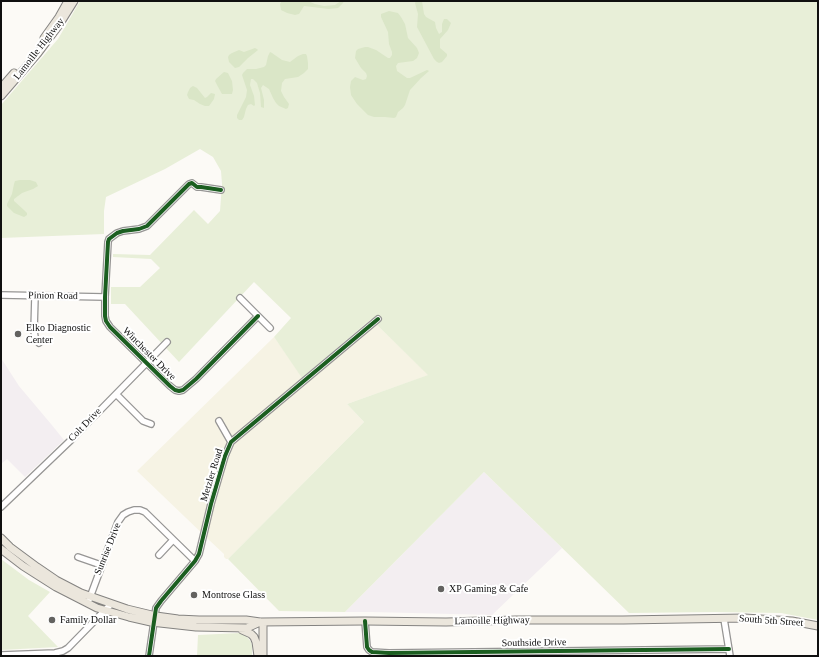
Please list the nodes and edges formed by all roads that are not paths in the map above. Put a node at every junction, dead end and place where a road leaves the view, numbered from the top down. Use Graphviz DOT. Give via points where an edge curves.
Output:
graph roads {
  1 [pos="68,1"];
  2 [pos="74,1"];
  3 [pos="1,88"];
  4 [pos="1,96"];
  5 [pos="221,190"];
  6 [pos="1,295"];
  7 [pos="35,296"];
  8 [pos="105,297"];
  9 [pos="240,298"];
  10 [pos="258,316"];
  11 [pos="378,319"];
  12 [pos="270,328"];
  13 [pos="167,342"];
  14 [pos="39,343"];
  15 [pos="146,362"];
  16 [pos="116,394"];
  17 [pos="219,420"];
  18 [pos="151,424"];
  19 [pos="230,442"];
  20 [pos="1,507"];
  21 [pos="1,538"];
  22 [pos="173,540"];
  23 [pos="1,548"];
  24 [pos="159,554"];
  25 [pos="78,557"];
  26 [pos="196,561"];
  27 [pos="101,565"];
  28 [pos="89,600"];
  29 [pos="111,604"];
  30 [pos="105,610"];
  31 [pos="724,618"];
  32 [pos="155,619"];
  33 [pos="365,621"];
  34 [pos="262,622"];
  35 [pos="818,626"];
  36 [pos="218,627"];
  37 [pos="729,649"];
  38 [pos="1,655"];
  39 [pos="149,656"];
  40 [pos="259,656"];
  41 [pos="263,656"];
  42 [pos="730,656"];
  1 -- 3 [label="main road, Lamoille Highway" via="44,38"];
  2 -- 4 [label="main road, Lamoille Highway" via="38,53"];
  5 -- 8 [label="street, Winchester Drive" via="189,184 148,225 139,230 117,233 109,239"];
  6 -- 7 [label="street, Pinion Road"];
  7 -- 8 [label="street, Pinion Road"];
  7 -- 14 [label="street" via="34,331"];
  8 -- 15 [label="street, Winchester Drive" via="106,321"];
  9 -- 10 [label="street"];
  10 -- 12 [label="street"];
  10 -- 15 [label="street, Winchester Drive" via="183,390 175,390"];
  11 -- 19 [label="street, Metzler Road"];
  13 -- 15 [label="street, Colt Drive"];
  15 -- 16 [label="street, Colt Drive"];
  16 -- 18 [label="street" via="143,421"];
  16 -- 20 [label="street, Colt Drive"];
  17 -- 19 [label="street"];
  19 -- 26 [label="street, Metzler Road"];
  21 -- 28 [label="main road, Lamoille Highway" via="37,567"];
  22 -- 24 [label="street"];
  22 -- 26 [label="street, Sunrise Drive"];
  22 -- 27 [label="street, Sunrise Drive" via="145,512 128,512 118,522"];
  23 -- 28 [label="main road, Lamoille Highway" via="42,579"];
  25 -- 27 [label="street"];
  26 -- 32 [label="street, Metzler Road" via="158,605"];
  27 -- 28 [label="street, Sunrise Drive"];
  28 -- 29 [label="main road, Lamoille Highway"];
  28 -- 30 [label="main road, Lamoille Highway"];
  29 -- 30 [label="street"];
  29 -- 32 [label="main road, Lamoille Highway"];
  30 -- 32 [label="main road, Lamoille Highway" via="129,617"];
  30 -- 38 [label="street" via="63,651"];
  31 -- 33 [label="main road, Lamoille Highway"];
  31 -- 35 [label="main road, South 5th Street" via="780,620"];
  31 -- 37 [label="street"];
  32 -- 34 [label="main road, Lamoille Highway"];
  32 -- 36 [label="main road, Lamoille Highway" via="196,627"];
  32 -- 39 [label="street, Metzler Road"];
  33 -- 34 [label="main road, Lamoille Highway"];
  33 -- 37 [label="street, Southside Drive" via="367,648 372,652"];
  34 -- 36 [label="main road, Lamoille Highway" via="247,628"];
  34 -- 40 [label="main road"];
  34 -- 41 [label="main road"];
  36 -- 40 [label="main road" via="240,629 251,634"];
  37 -- 42 [label="street"];
}
